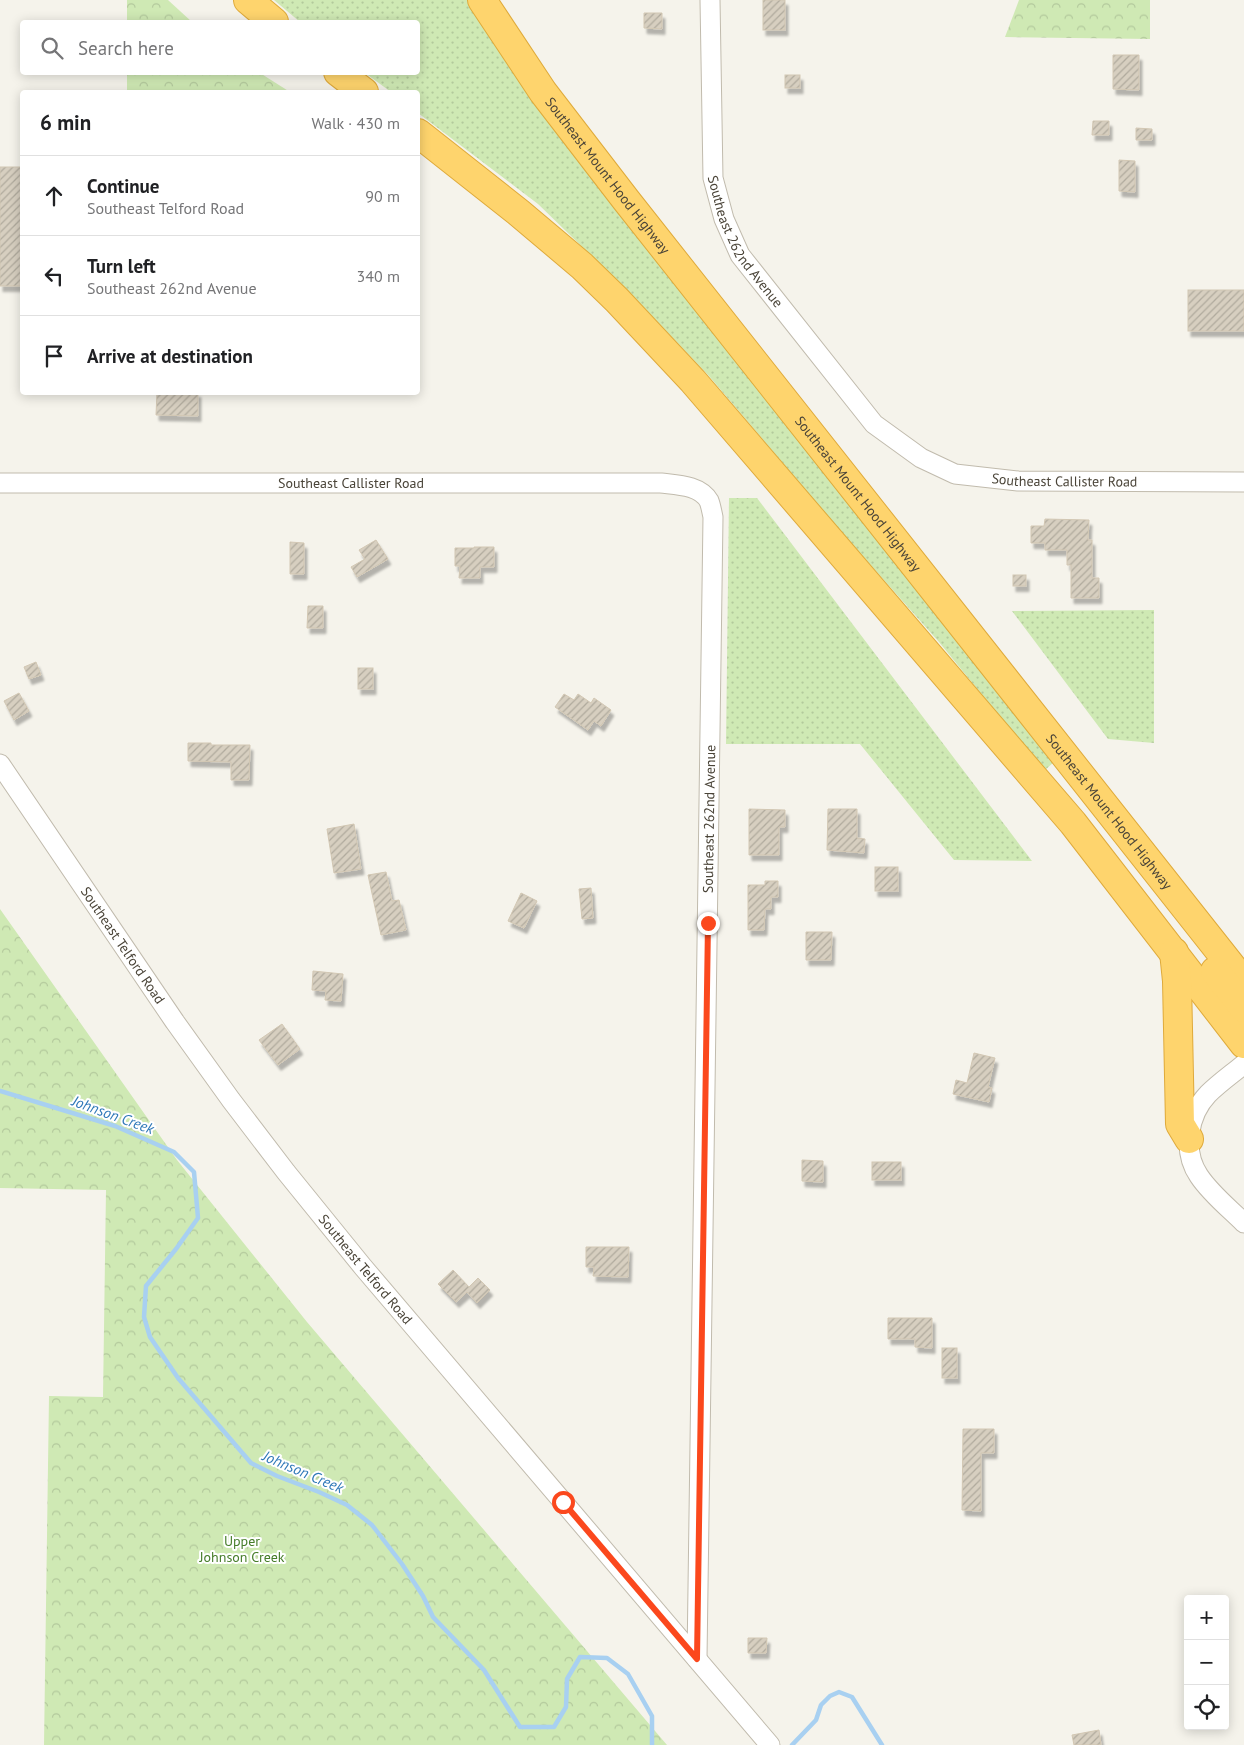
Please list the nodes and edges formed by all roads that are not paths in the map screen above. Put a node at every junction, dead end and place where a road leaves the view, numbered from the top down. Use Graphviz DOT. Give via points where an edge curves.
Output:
graph roads {
  1 [pos="248,0"];
  2 [pos="482,0"];
  3 [pos="710,0"];
  4 [pos="272,20"];
  5 [pos="342,75"];
  6 [pos="361,90"];
  7 [pos="420,135"];
  8 [pos="894,439"];
  9 [pos="1244,482"];
  10 [pos="0,483"];
  11 [pos="701,493"];
  12 [pos="0,764"];
  13 [pos="1073,823"];
  14 [pos="1174,952"];
  15 [pos="1244,982"];
  16 [pos="1244,1008"];
  17 [pos="1244,1044"];
  18 [pos="1244,1064"];
  19 [pos="1189,1139"];
  20 [pos="1244,1223"];
  21 [pos="697,1659"];
  22 [pos="770,1745"];
  1 -- 4 [label="highway"];
  2 -- 15 [label="highway, Southeast Mount Hood Highway" via="543,92 626,200"];
  3 -- 8 [label="street, Southeast 262nd Avenue" via="713,178 724,219 740,254 874,424"];
  5 -- 6 [label="highway"];
  7 -- 13 [label="highway" via="561,248 654,339"];
  8 -- 9 [label="street, Southeast Callister Road" via="921,458 956,474 1018,481"];
  10 -- 11 [label="street, Southeast Callister Road" via="661,483 687,486"];
  11 -- 21 [label="street, Southeast 262nd Avenue" via="709,501 713,518"];
  12 -- 21 [label="street, Southeast Telford Road" via="175,1022 286,1172"];
  13 -- 14 [label="highway"];
  13 -- 16 [label="highway" via="1146,884"];
  14 -- 17 [label="highway"];
  14 -- 19 [label="highway" via="1180,1124"];
  18 -- 19 [label="street" via="1198,1107"];
  19 -- 20 [label="street" via="1189,1151 1198,1176"];
  21 -- 22 [label="street, Southeast Telford Road"];
}
